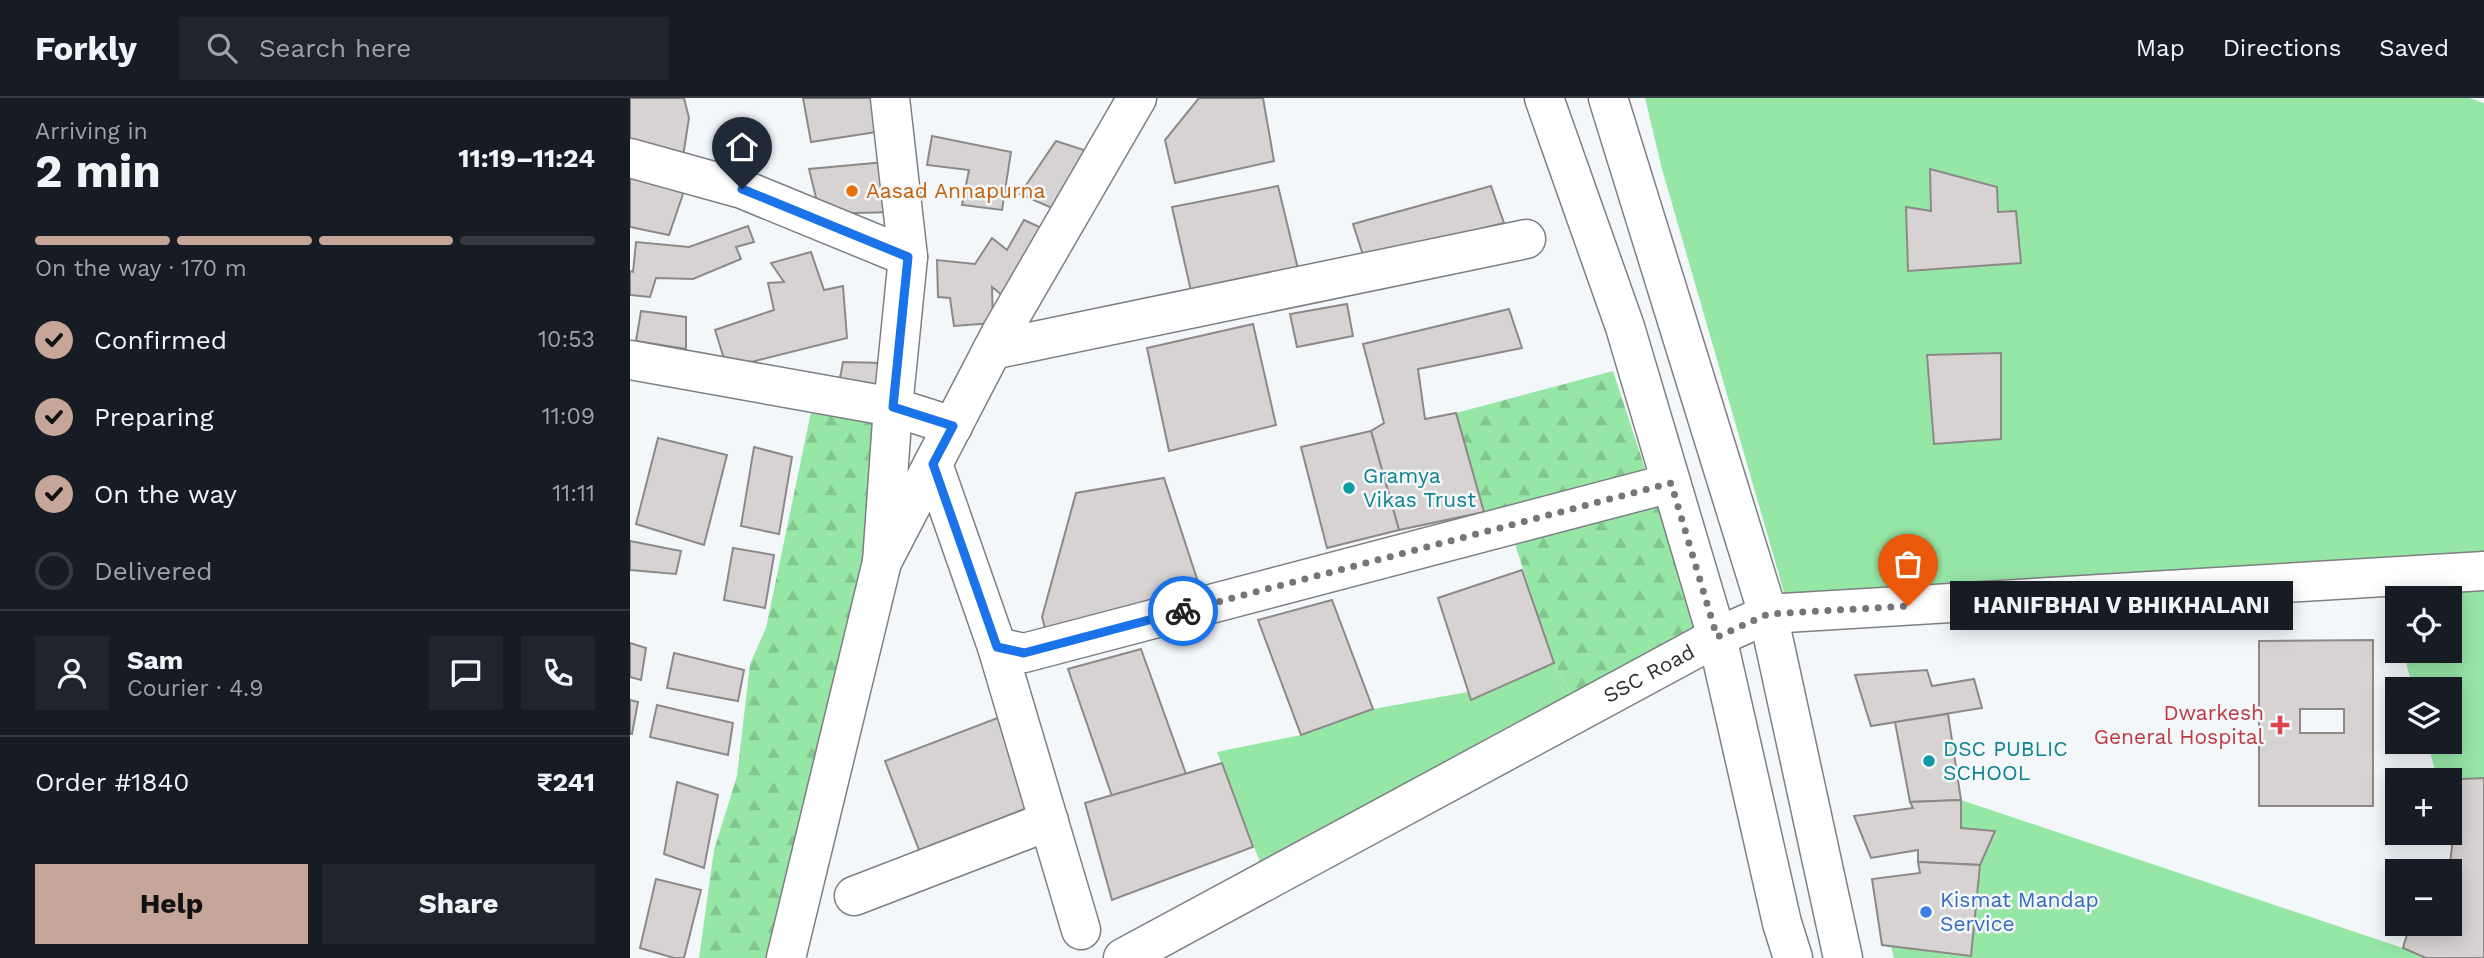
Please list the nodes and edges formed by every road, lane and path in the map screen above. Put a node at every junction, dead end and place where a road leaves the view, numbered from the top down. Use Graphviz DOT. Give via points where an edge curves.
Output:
graph roads {
  1 [pos="890,98"];
  2 [pos="1137,98"];
  3 [pos="1545,98"];
  4 [pos="1608,98"];
  5 [pos="630,158"];
  6 [pos="1526,239"];
  7 [pos="908,257"];
  8 [pos="992,350"];
  9 [pos="630,360"];
  10 [pos="893,407"];
  11 [pos="953,426"];
  12 [pos="933,464"];
  13 [pos="1671,483"];
  14 [pos="882,562"];
  15 [pos="2484,571"];
  16 [pos="1768,614"];
  17 [pos="1717,637"];
  18 [pos="997,647"];
  19 [pos="1049,821"];
  20 [pos="854,896"];
  21 [pos="1081,930"];
  22 [pos="786,958"];
  23 [pos="1123,958"];
  24 [pos="1793,958"];
  25 [pos="1843,958"];
  1 -- 7 [label="main road"];
  2 -- 8 [label="main road"];
  3 -- 13 [label="main road" via="1625,327"];
  4 -- 16 [label="main road"];
  5 -- 7 [label="main road" via="742,189"];
  6 -- 8 [label="main road"];
  7 -- 10 [label="main road"];
  8 -- 11 [label="main road"];
  9 -- 10 [label="main road"];
  10 -- 11 [label="main road"];
  10 -- 14 [label="main road"];
  11 -- 12 [label="main road"];
  12 -- 14 [label="main road"];
  12 -- 18 [label="main road"];
  13 -- 17 [label="main road"];
  13 -- 18 [label="main road" via="1024,653"];
  14 -- 22 [label="main road"];
  15 -- 16 [label="main road, SSC Road"];
  16 -- 17 [label="main road, SSC Road"];
  16 -- 25 [label="main road"];
  17 -- 23 [label="main road, SSC Road"];
  17 -- 24 [label="main road"];
  18 -- 19 [label="main road"];
  19 -- 20 [label="main road"];
  19 -- 21 [label="main road"];
}
